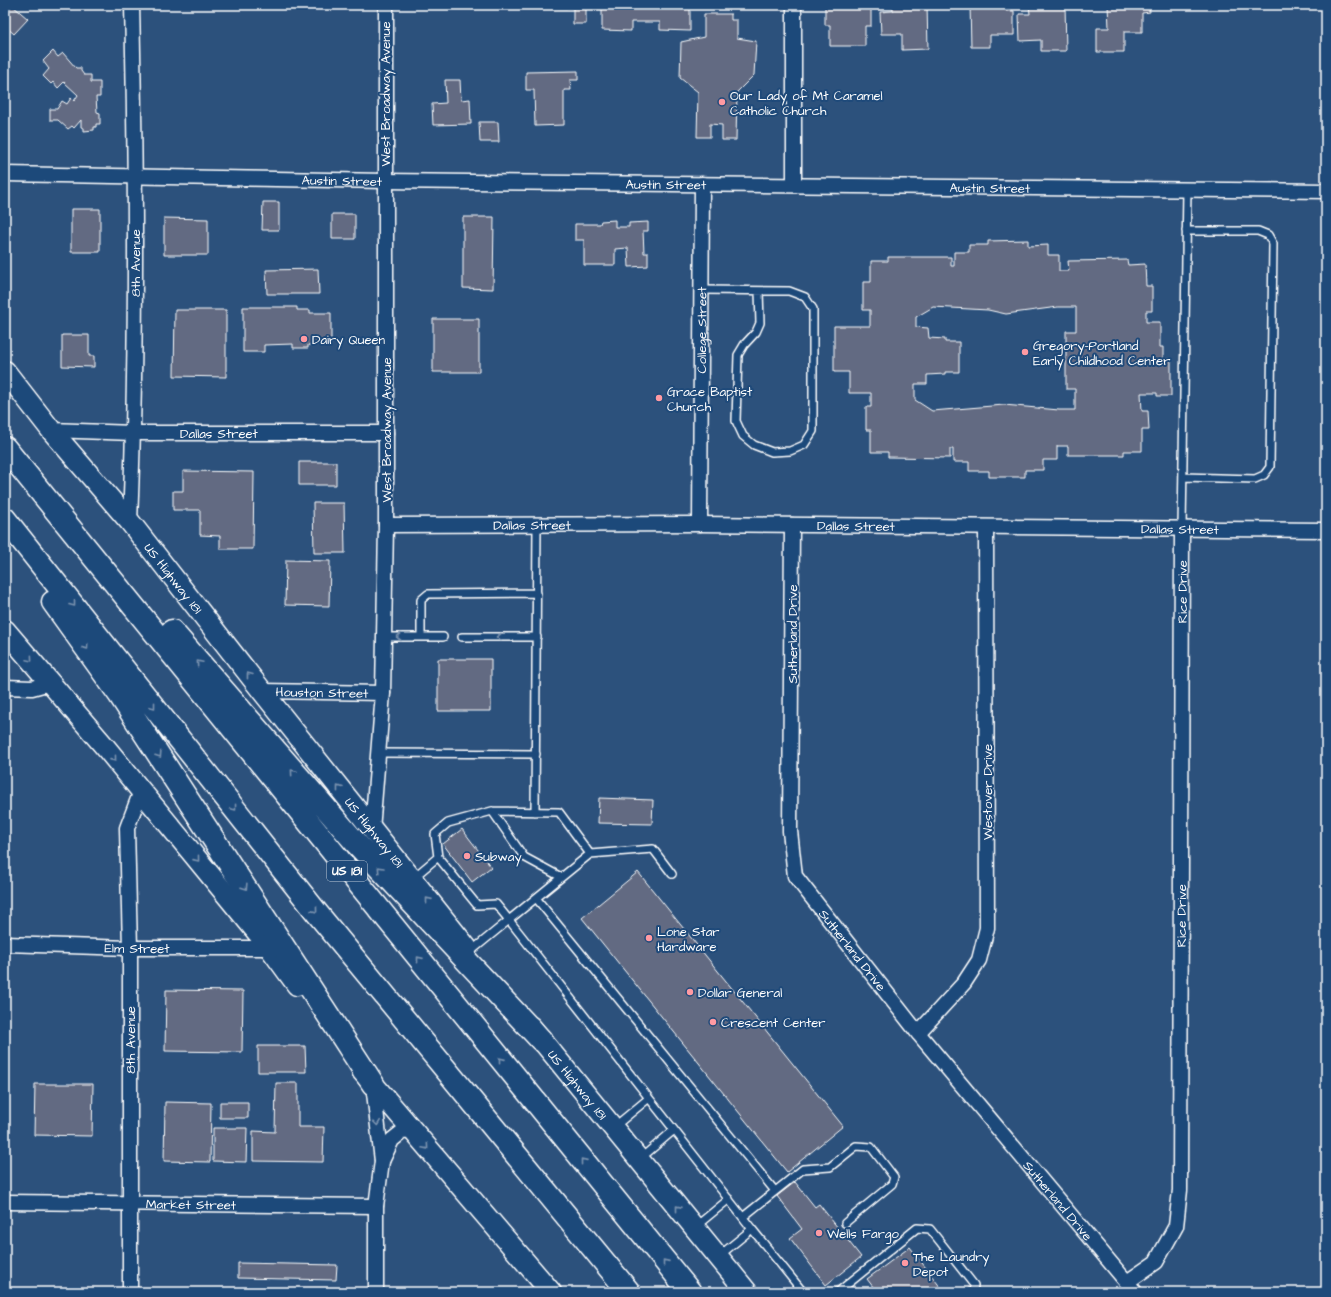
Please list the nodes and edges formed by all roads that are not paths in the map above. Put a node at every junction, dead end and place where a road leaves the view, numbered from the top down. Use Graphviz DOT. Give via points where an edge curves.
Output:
graph roads {
  1 [pos="132,5"];
  2 [pos="386,5"];
  3 [pos="794,5"];
  4 [pos="5,174"];
  5 [pos="136,176"];
  6 [pos="385,181"];
  7 [pos="702,184"];
  8 [pos="794,185"];
  9 [pos="1187,189"];
  10 [pos="1326,190"];
  11 [pos="1186,231"];
  12 [pos="702,290"];
  13 [pos="759,290"];
  14 [pos="5,371"];
  15 [pos="51,430"];
  16 [pos="133,433"];
  17 [pos="386,433"];
  18 [pos="5,439"];
  19 [pos="5,448"];
  20 [pos="1183,477"];
  21 [pos="5,519"];
  22 [pos="130,522"];
  23 [pos="700,524"];
  24 [pos="386,525"];
  25 [pos="537,525"];
  26 [pos="792,525"];
  27 [pos="986,528"];
  28 [pos="1182,529"];
  29 [pos="1326,530"];
  30 [pos="5,537"];
  31 [pos="537,593"];
  32 [pos="5,630"];
  33 [pos="420,637"];
  34 [pos="443,637"];
  35 [pos="462,637"];
  36 [pos="537,637"];
  37 [pos="384,638"];
  38 [pos="50,683"];
  39 [pos="5,687"];
  40 [pos="262,691"];
  41 [pos="383,692"];
  42 [pos="378,753"];
  43 [pos="536,754"];
  44 [pos="141,791"];
  45 [pos="492,811"];
  46 [pos="535,812"];
  47 [pos="372,830"];
  48 [pos="590,854"];
  49 [pos="438,857"];
  50 [pos="672,874"];
  51 [pos="561,877"];
  52 [pos="412,879"];
  53 [pos="536,898"];
  54 [pos="509,920"];
  55 [pos="5,944"];
  56 [pos="130,948"];
  57 [pos="270,948"];
  58 [pos="470,952"];
  59 [pos="918,1033"];
  60 [pos="541,1040"];
  61 [pos="373,1084"];
  62 [pos="649,1098"];
  63 [pos="613,1128"];
  64 [pos="674,1130"];
  65 [pos="413,1131"];
  66 [pos="639,1160"];
  67 [pos="382,1162"];
  68 [pos="775,1191"];
  69 [pos="728,1199"];
  70 [pos="5,1202"];
  71 [pos="129,1203"];
  72 [pos="376,1206"];
  73 [pos="743,1217"];
  74 [pos="845,1223"];
  75 [pos="694,1227"];
  76 [pos="752,1229"];
  77 [pos="718,1256"];
  78 [pos="1131,1287"];
  79 [pos="841,1291"];
  80 [pos="130,1292"];
  81 [pos="376,1292"];
  82 [pos="551,1292"];
  83 [pos="629,1292"];
  84 [pos="690,1292"];
  85 [pos="747,1292"];
  86 [pos="803,1292"];
  87 [pos="973,1292"];
  1 -- 5 [label="street, 8th Avenue"];
  2 -- 6 [label="street, West Broadway Avenue"];
  3 -- 8 [label="street"];
  4 -- 5 [label="street, Austin Street"];
  5 -- 6 [label="street, Austin Street"];
  5 -- 16 [label="street, 8th Avenue"];
  6 -- 7 [label="street, Austin Street"];
  6 -- 17 [label="street, West Broadway Avenue"];
  7 -- 8 [label="street, Austin Street"];
  7 -- 12 [label="street, College Street"];
  8 -- 9 [label="street, Austin Street"];
  9 -- 10 [label="street, Austin Street"];
  9 -- 11 [label="lane"];
  11 -- 20 [label="lane"];
  11 -- 20 [label="lane" via="1258,231 1268,235 1273,244 1270,467 1264,475 1255,480"];
  12 -- 13 [label="lane"];
  12 -- 23 [label="street, College Street"];
  13 -- 13 [label="lane" via="789,291 805,297 813,309 813,431 804,445 790,451 772,452 754,445 743,436 736,421 738,356 760,323"];
  14 -- 15 [label="main road, US Highway 181"];
  15 -- 16 [label="street, Dallas Street"];
  15 -- 22 [label="main road, US Highway 181"];
  16 -- 17 [label="street, Dallas Street"];
  16 -- 22 [label="street, 8th Avenue"];
  17 -- 24 [label="street, West Broadway Avenue"];
  60 -- 18 [label="highway, one-way" via="356,843"];
  84 -- 19 [label="highway, US 181, one-way"];
  20 -- 28 [label="lane"];
  21 -- 83 [label="highway, one-way" via="322,919"];
  40 -- 22 [label="main road, US Highway 181, one-way"];
  23 -- 25 [label="street, Dallas Street"];
  23 -- 26 [label="street, Dallas Street"];
  24 -- 25 [label="street, Dallas Street"];
  24 -- 37 [label="street, West Broadway Avenue"];
  25 -- 31 [label="lane"];
  26 -- 27 [label="street, Dallas Street"];
  26 -- 59 [label="street, Sutherland Drive" via="790,831 795,876"];
  27 -- 28 [label="street, Dallas Street"];
  27 -- 59 [label="street, Westover Drive" via="987,928 979,960 964,983"];
  28 -- 29 [label="street, Dallas Street"];
  28 -- 78 [label="street, Rice Drive" via="1180,1190 1176,1226 1156,1262"];
  30 -- 61 [label="highway, one-way" via="120,694"];
  31 -- 33 [label="lane" via="428,594 421,600"];
  31 -- 36 [label="lane"];
  32 -- 38 [label="main road, one-way"];
  33 -- 34 [label="lane"];
  33 -- 37 [label="lane, one-way"];
  36 -- 35 [label="lane, one-way"];
  36 -- 43 [label="lane"];
  37 -- 41 [label="street, West Broadway Avenue"];
  38 -- 39 [label="street" via="32,688"];
  38 -- 44 [label="main road, one-way"];
  40 -- 41 [label="street, Houston Street"];
  47 -- 40 [label="main road, US Highway 181, one-way"];
  41 -- 42 [label="street, West Broadway Avenue"];
  42 -- 43 [label="lane"];
  42 -- 47 [label="street, West Broadway Avenue"];
  43 -- 46 [label="lane"];
  44 -- 56 [label="street, 8th Avenue" via="127,828"];
  44 -- 57 [label="main road, one-way"];
  45 -- 46 [label="lane"];
  45 -- 49 [label="lane" via="448,823 435,834"];
  45 -- 51 [label="lane" via="524,857"];
  46 -- 48 [label="lane" via="559,812"];
  47 -- 52 [label="main road, US Highway 181"];
  48 -- 50 [label="lane" via="653,849"];
  48 -- 51 [label="lane"];
  49 -- 52 [label="lane"];
  49 -- 54 [label="lane" via="477,905 496,904"];
  51 -- 53 [label="lane"];
  58 -- 52 [label="main road, US Highway 181, one-way"];
  53 -- 54 [label="lane"];
  53 -- 68 [label="lane"];
  54 -- 58 [label="lane"];
  54 -- 62 [label="lane"];
  55 -- 56 [label="street, Elm Street"];
  56 -- 57 [label="street, Elm Street"];
  56 -- 71 [label="street, 8th Avenue"];
  57 -- 61 [label="main road"];
  58 -- 60 [label="main road, US Highway 181"];
  59 -- 78 [label="street, Sutherland Drive"];
  60 -- 63 [label="main road, US Highway 181"];
  61 -- 65 [label="main road"];
  61 -- 67 [label="street, one-way"];
  62 -- 63 [label="lane"];
  62 -- 64 [label="lane"];
  63 -- 66 [label="main road, US Highway 181"];
  64 -- 66 [label="lane"];
  64 -- 69 [label="lane"];
  65 -- 67 [label="street" via="402,1132 392,1140"];
  65 -- 82 [label="main road, one-way"];
  75 -- 66 [label="main road, US Highway 181, one-way"];
  67 -- 72 [label="street"];
  68 -- 73 [label="lane"];
  68 -- 74 [label="lane" via="803,1169 830,1167 856,1146 871,1147 894,1177 892,1184"];
  69 -- 73 [label="lane"];
  69 -- 75 [label="lane"];
  70 -- 71 [label="street, Market Street"];
  71 -- 72 [label="street, Market Street"];
  71 -- 80 [label="street, 8th Avenue"];
  72 -- 81 [label="street"];
  73 -- 76 [label="lane"];
  75 -- 77 [label="main road, US Highway 181"];
  76 -- 77 [label="lane"];
  76 -- 86 [label="lane"];
  77 -- 85 [label="main road, US Highway 181"];
  79 -- 87 [label="lane" via="917,1228 930,1229 974,1285"];
}
